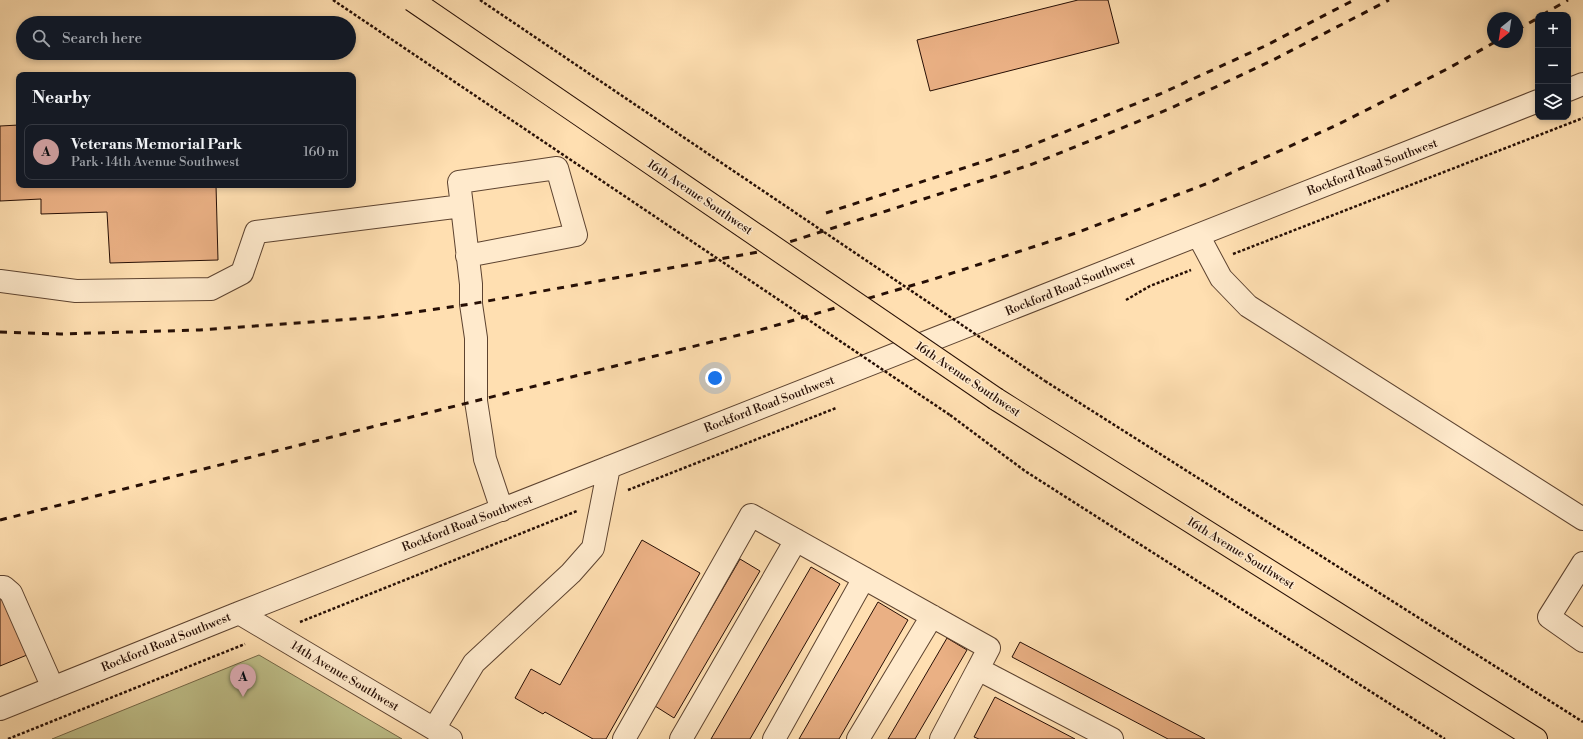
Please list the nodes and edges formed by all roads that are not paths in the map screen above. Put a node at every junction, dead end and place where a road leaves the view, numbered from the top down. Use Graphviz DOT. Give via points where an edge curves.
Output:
graph roads {
  1 [pos="412,0"];
  2 [pos="1583,84"];
  3 [pos="1571,89"];
  4 [pos="1535,102"];
  5 [pos="462,206"];
  6 [pos="1198,235"];
  7 [pos="467,256"];
  8 [pos="0,281"];
  9 [pos="608,468"];
  10 [pos="502,510"];
  11 [pos="1583,519"];
  12 [pos="796,540"];
  13 [pos="1583,563"];
  14 [pos="864,578"];
  15 [pos="0,587"];
  16 [pos="239,613"];
  17 [pos="932,616"];
  18 [pos="1583,641"];
  19 [pos="978,669"];
  20 [pos="53,688"];
  21 [pos="0,709"];
  22 [pos="443,734"];
  23 [pos="624,739"];
  24 [pos="680,739"];
  25 [pos="774,739"];
  26 [pos="858,739"];
  27 [pos="941,739"];
  28 [pos="1112,739"];
  29 [pos="1536,739"];
  1 -- 29 [label="main road, 16th Avenue Southwest, bridge" via="996,399"];
  2 -- 3 [label="street"];
  4 -- 6 [label="street, Rockford Road Southwest"];
  5 -- 7 [label="street"];
  5 -- 7 [label="street" via="459,182 557,168 576,235"];
  5 -- 8 [label="street" via="256,232 242,273 211,289 76,291"];
  6 -- 9 [label="street, Rockford Road Southwest"];
  6 -- 11 [label="street" via="1221,278 1248,306"];
  7 -- 10 [label="street" via="476,338 476,401 485,459"];
  9 -- 10 [label="street, Rockford Road Southwest"];
  9 -- 22 [label="street" via="593,548 571,574 474,663"];
  10 -- 16 [label="street, Rockford Road Southwest"];
  12 -- 14 [label="street"];
  12 -- 23 [label="street" via="751,514"];
  12 -- 24 [label="street"];
  13 -- 18 [label="street" via="1549,617"];
  14 -- 17 [label="street"];
  14 -- 25 [label="street"];
  15 -- 20 [label="street" via="11,593"];
  16 -- 20 [label="street, Rockford Road Southwest"];
  16 -- 22 [label="street, 14th Avenue Southwest"];
  17 -- 19 [label="street" via="988,648"];
  17 -- 26 [label="street"];
  19 -- 27 [label="street"];
  19 -- 28 [label="street"];
  20 -- 21 [label="street, Rockford Road Southwest"];
}
